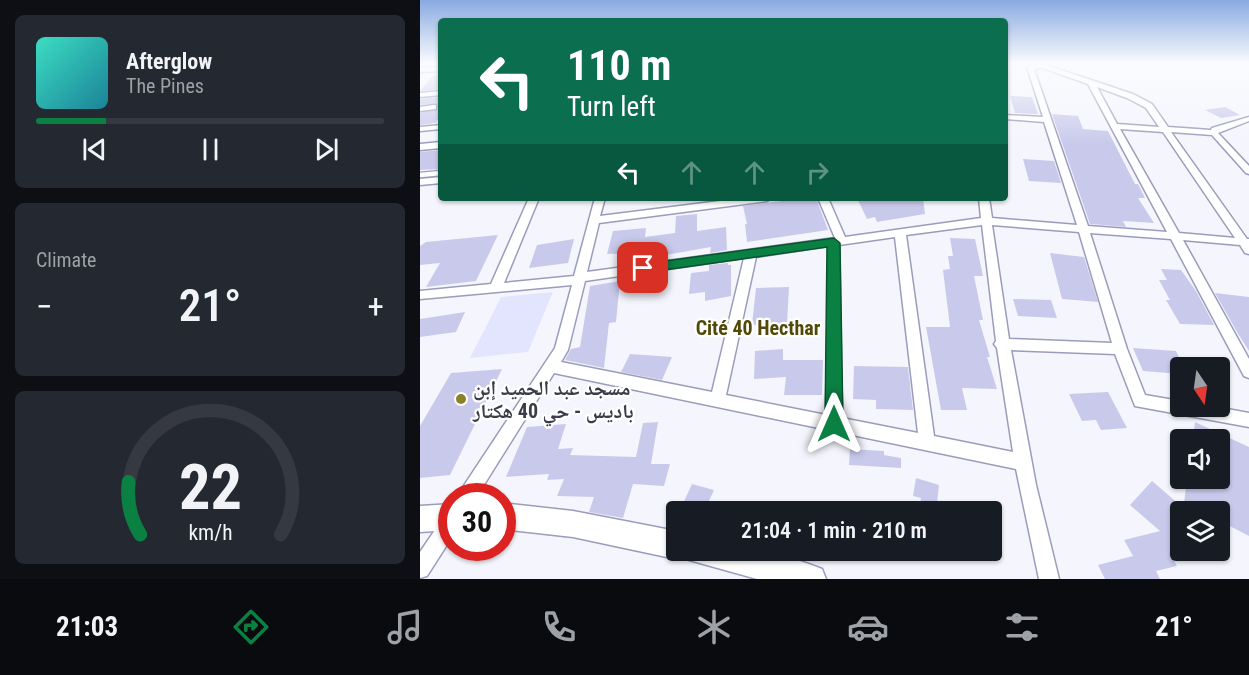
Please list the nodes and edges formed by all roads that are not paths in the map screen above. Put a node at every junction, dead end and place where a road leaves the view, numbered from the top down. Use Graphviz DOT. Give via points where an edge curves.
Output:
graph roads {
  1 [pos="1038,90"];
  2 [pos="1095,90"];
  3 [pos="1112,90"];
  4 [pos="438,92"];
  5 [pos="420,93"];
  6 [pos="433,108"];
  7 [pos="420,109"];
  8 [pos="1008,117"];
  9 [pos="1247,119"];
  10 [pos="1048,120"];
  11 [pos="1114,126"];
  12 [pos="438,127"];
  13 [pos="420,129"];
  14 [pos="1166,129"];
  15 [pos="1214,133"];
  16 [pos="438,145"];
  17 [pos="420,147"];
  18 [pos="1249,171"];
  19 [pos="438,173"];
  20 [pos="420,175"];
  21 [pos="438,180"];
  22 [pos="420,182"];
  23 [pos="533,201"];
  24 [pos="599,201"];
  25 [pos="684,201"];
  26 [pos="747,201"];
  27 [pos="824,201"];
  28 [pos="984,201"];
  29 [pos="684,210"];
  30 [pos="595,220"];
  31 [pos="986,221"];
  32 [pos="1084,230"];
  33 [pos="900,233"];
  34 [pos="1176,237"];
  35 [pos="837,242"];
  36 [pos="1247,245"];
  37 [pos="751,253"];
  38 [pos="580,279"];
  39 [pos="495,289"];
  40 [pos="420,295"];
  41 [pos="1001,344"];
  42 [pos="1120,349"];
  43 [pos="551,366"];
  44 [pos="1249,372"];
  45 [pos="718,400"];
  46 [pos="1249,420"];
  47 [pos="834,424"];
  48 [pos="927,443"];
  49 [pos="1023,462"];
  50 [pos="475,483"];
  51 [pos="438,518"];
  52 [pos="516,518"];
  53 [pos="420,519"];
  54 [pos="438,540"];
  55 [pos="666,543"];
  56 [pos="742,561"];
  57 [pos="420,569"];
  58 [pos="812,579"];
  59 [pos="1049,579"];
  1 -- 10 [label="street"];
  2 -- 11 [label="street"];
  3 -- 14 [label="street" via="1146,104"];
  4 -- 5 [label="street"];
  6 -- 7 [label="street"];
  8 -- 10 [label="street"];
  9 -- 15 [label="street"];
  10 -- 32 [label="street"];
  11 -- 14 [label="street"];
  11 -- 34 [label="street"];
  12 -- 13 [label="street"];
  14 -- 15 [label="street"];
  14 -- 36 [label="street"];
  15 -- 18 [label="street"];
  16 -- 17 [label="street"];
  19 -- 20 [label="lane"];
  21 -- 22 [label="street"];
  23 -- 39 [label="street"];
  24 -- 30 [label="street"];
  25 -- 29 [label="street"];
  26 -- 29 [label="street"];
  27 -- 35 [label="street"];
  28 -- 31 [label="street"];
  29 -- 30 [label="street"];
  30 -- 38 [label="street"];
  31 -- 32 [label="street"];
  31 -- 33 [label="street"];
  31 -- 41 [label="street"];
  32 -- 34 [label="street"];
  32 -- 42 [label="street"];
  33 -- 35 [label="street"];
  33 -- 48 [label="street"];
  34 -- 36 [label="street"];
  34 -- 44 [label="street"];
  35 -- 37 [label="street"];
  35 -- 47 [label="street"];
  37 -- 38 [label="street"];
  37 -- 45 [label="street"];
  38 -- 39 [label="street"];
  38 -- 43 [label="street" via="561,350"];
  39 -- 40 [label="street"];
  41 -- 42 [label="street"];
  41 -- 49 [label="street"];
  42 -- 46 [label="street" via="1140,401"];
  43 -- 45 [label="street"];
  43 -- 50 [label="street"];
  45 -- 47 [label="street"];
  47 -- 48 [label="street"];
  48 -- 49 [label="street"];
  49 -- 59 [label="street"];
  51 -- 53 [label="main road"];
  52 -- 55 [label="main road" via="573,524"];
  54 -- 57 [label="street"];
  56 -- 58 [label="main road"];
}
